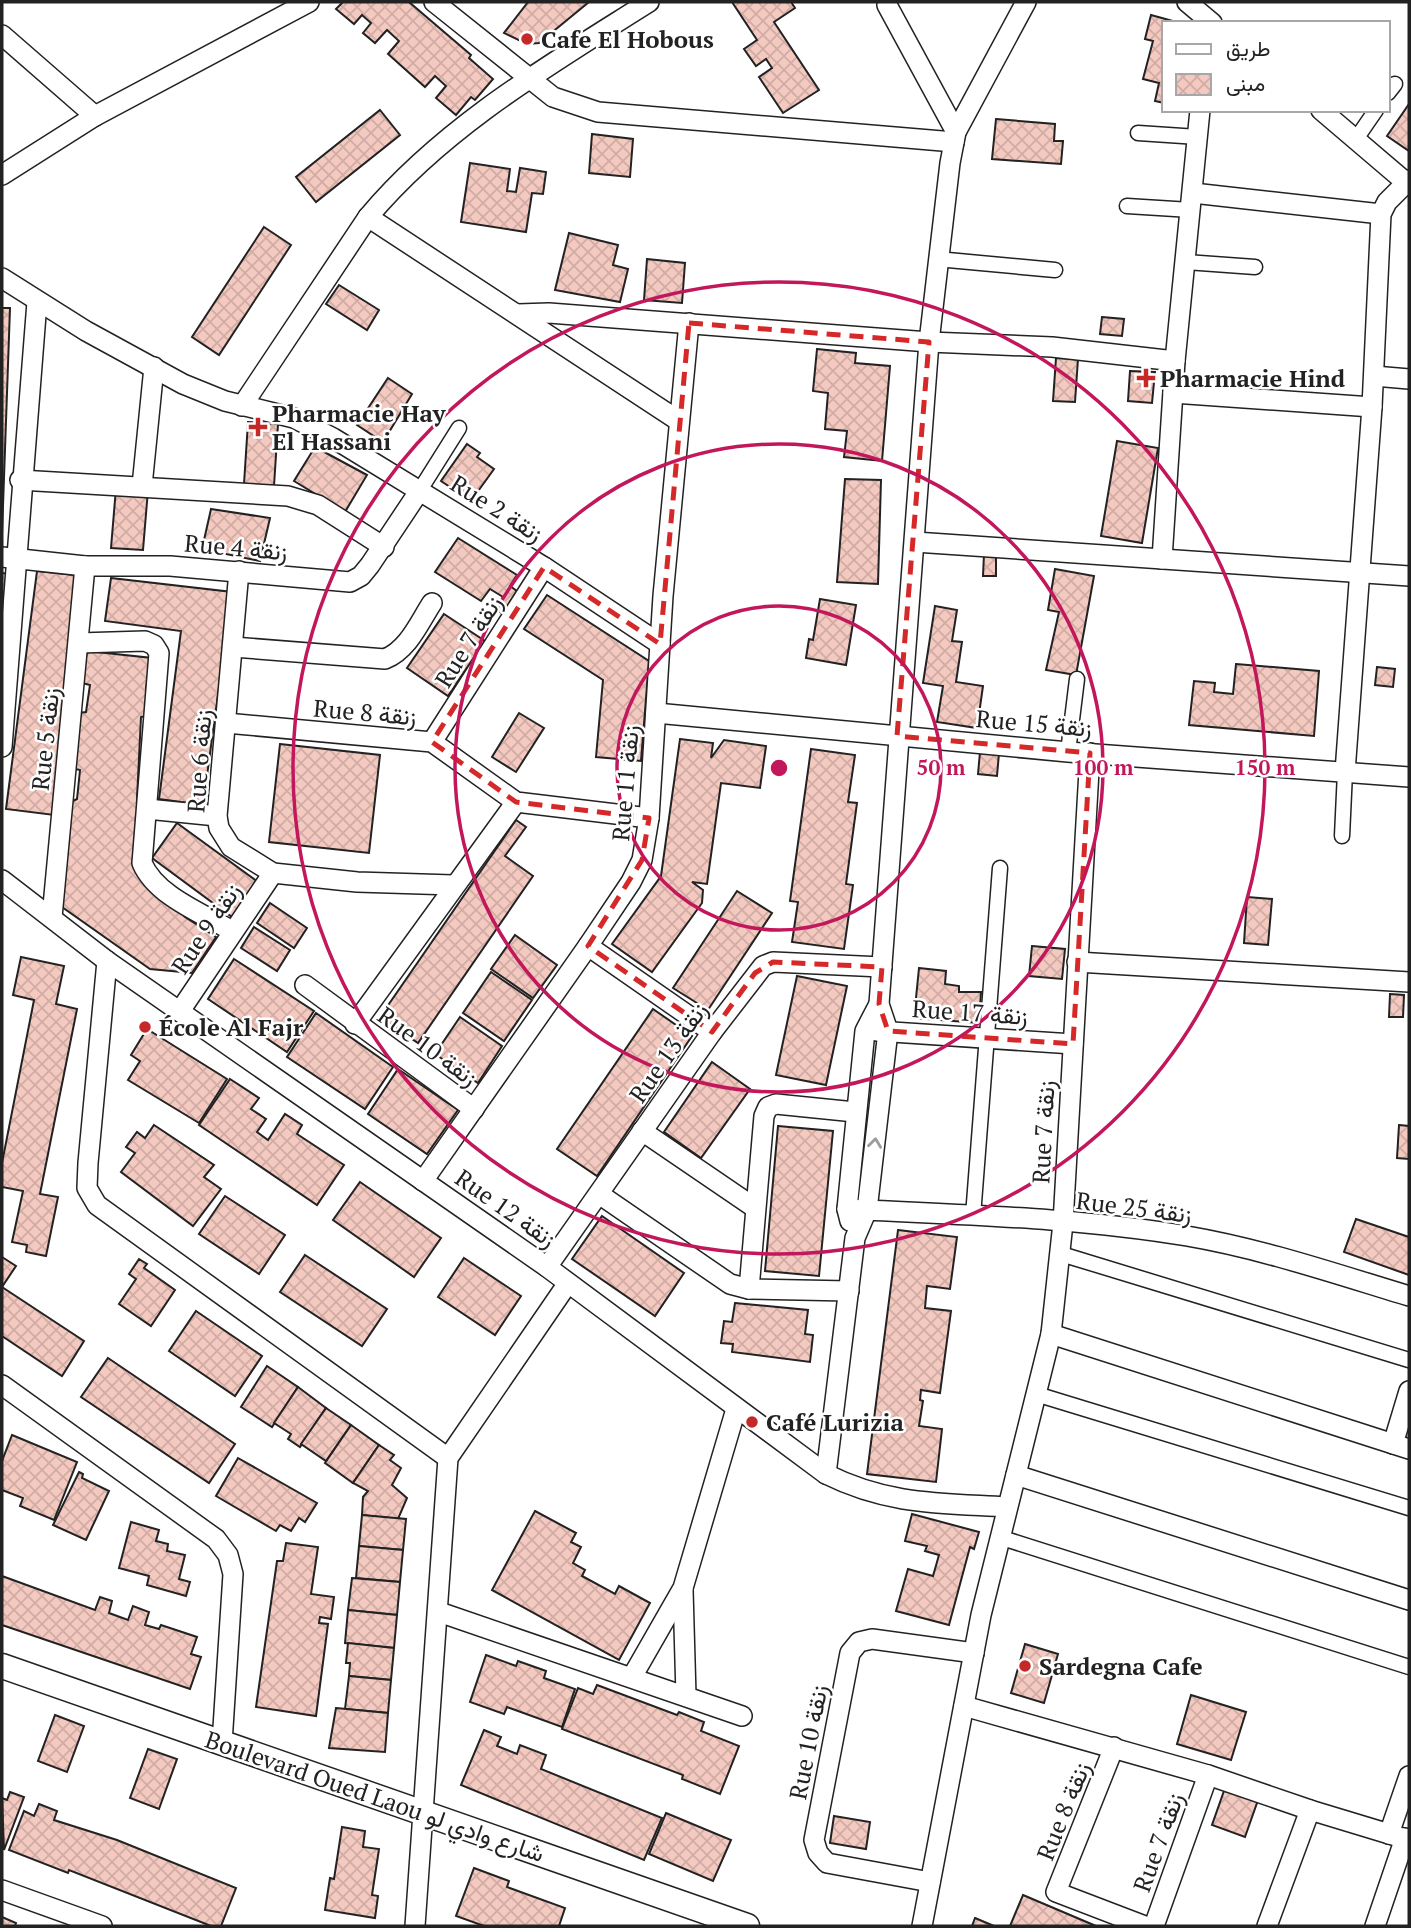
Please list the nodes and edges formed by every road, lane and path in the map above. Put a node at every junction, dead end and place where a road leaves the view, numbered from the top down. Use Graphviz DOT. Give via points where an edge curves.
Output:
graph roads {
  1 [pos="309,2"];
  2 [pos="434,2"];
  3 [pos="649,2"];
  4 [pos="1026,2"];
  5 [pos="1187,2"];
  6 [pos="887,5"];
  7 [pos="1208,21"];
  8 [pos="2,35"];
  9 [pos="529,79"];
  10 [pos="1200,112"];
  11 [pos="1323,112"];
  12 [pos="1375,112"];
  13 [pos="95,116"];
  14 [pos="1138,133"];
  15 [pos="955,137"];
  16 [pos="1198,137"];
  17 [pos="1356,139"];
  18 [pos="2,175"];
  19 [pos="1408,182"];
  20 [pos="1192,202"];
  21 [pos="1127,206"];
  22 [pos="1381,214"];
  23 [pos="368,217"];
  24 [pos="937,259"];
  25 [pos="1186,262"];
  26 [pos="1255,267"];
  27 [pos="1055,271"];
  28 [pos="2,278"];
  29 [pos="37,302"];
  30 [pos="518,314"];
  31 [pos="689,323"];
  32 [pos="929,342"];
  33 [pos="1175,361"];
  34 [pos="154,367"];
  35 [pos="1374,376"];
  36 [pos="1409,379"];
  37 [pos="1173,393"];
  38 [pos="242,406"];
  39 [pos="1372,407"];
  40 [pos="679,421"];
  41 [pos="459,428"];
  42 [pos="20,480"];
  43 [pos="142,486"];
  44 [pos="420,489"];
  45 [pos="915,542"];
  46 [pos="384,547"];
  47 [pos="9,557"];
  48 [pos="1162,559"];
  49 [pos="85,566"];
  50 [pos="544,567"];
  51 [pos="239,571"];
  52 [pos="1359,573"];
  53 [pos="1409,576"];
  54 [pos="432,603"];
  55 [pos="79,643"];
  56 [pos="660,644"];
  57 [pos="233,647"];
  58 [pos="1077,679"];
  59 [pos="656,713"];
  60 [pos="226,723"];
  61 [pos="897,736"];
  62 [pos="432,743"];
  63 [pos="2,747"];
  64 [pos="1068,752"];
  65 [pos="1090,753"];
  66 [pos="1345,772"];
  67 [pos="1409,777"];
  68 [pos="516,803"];
  69 [pos="147,808"];
  70 [pos="217,816"];
  71 [pos="649,818"];
  72 [pos="1342,835"];
  73 [pos="1000,868"];
  74 [pos="273,873"];
  75 [pos="2,880"];
  76 [pos="453,885"];
  77 [pos="52,917"];
  78 [pos="232,931"];
  79 [pos="588,946"];
  80 [pos="107,961"];
  81 [pos="1077,961"];
  82 [pos="882,967"];
  83 [pos="1409,982"];
  84 [pos="305,985"];
  85 [pos="879,1004"];
  86 [pos="180,1012"];
  87 [pos="355,1024"];
  88 [pos="865,1031"];
  89 [pos="888,1031"];
  90 [pos="712,1032"];
  91 [pos="986,1036"];
  92 [pos="1073,1044"];
  93 [pos="474,1109"];
  94 [pos="855,1112"];
  95 [pos="642,1131"];
  96 [pos="423,1181"];
  97 [pos="599,1194"];
  98 [pos="755,1208"];
  99 [pos="847,1209"];
  100 [pos="867,1210"];
  101 [pos="973,1216"];
  102 [pos="1063,1223"];
  103 [pos="855,1238"];
  104 [pos="1060,1254"];
  105 [pos="547,1267"];
  106 [pos="568,1283"];
  107 [pos="749,1289"];
  108 [pos="849,1291"];
  109 [pos="1409,1296"];
  110 [pos="1051,1334"];
  111 [pos="1409,1360"];
  112 [pos="2,1385"];
  113 [pos="1409,1391"];
  114 [pos="1036,1394"];
  115 [pos="736,1409"];
  116 [pos="1401,1446"];
  117 [pos="448,1458"];
  118 [pos="827,1474"];
  119 [pos="1016,1475"];
  120 [pos="1007,1507"];
  121 [pos="1409,1507"];
  122 [pos="999,1537"];
  123 [pos="683,1588"];
  124 [pos="1409,1600"];
  125 [pos="439,1612"];
  126 [pos="974,1653"];
  127 [pos="2,1667"];
  128 [pos="1409,1667"];
  129 [pos="632,1677"];
  130 [pos="686,1696"];
  131 [pos="964,1706"];
  132 [pos="743,1716"];
  133 [pos="222,1743"];
  134 [pos="1114,1747"];
  135 [pos="1208,1775"];
  136 [pos="1409,1776"];
  137 [pos="1310,1810"];
  138 [pos="425,1814"];
  139 [pos="1401,1837"];
  140 [pos="930,1882"];
  141 [pos="2,1890"];
  142 [pos="102,1926"];
  143 [pos="415,1926"];
  144 [pos="747,1926"];
  145 [pos="922,1926"];
  146 [pos="1145,1926"];
  147 [pos="1154,1926"];
  148 [pos="1267,1926"];
  149 [pos="1375,1926"];
  1 -- 13 [label="street"];
  2 -- 9 [label="street"];
  3 -- 9 [label="street"];
  4 -- 15 [label="street"];
  5 -- 7 [label="street"];
  6 -- 15 [label="street"];
  8 -- 13 [label="street"];
  9 -- 15 [label="street" via="553,97 598,112"];
  9 -- 23 [label="street" via="436,149 392,188"];
  10 -- 16 [label="street"];
  11 -- 17 [label="street"];
  12 -- 17 [label="street"];
  13 -- 18 [label="street"];
  14 -- 16 [label="street"];
  15 -- 24 [label="street"];
  16 -- 20 [label="street"];
  17 -- 19 [label="street"];
  19 -- 22 [label="street"];
  20 -- 21 [label="street"];
  20 -- 22 [label="street"];
  20 -- 25 [label="street"];
  22 -- 35 [label="street"];
  23 -- 30 [label="street"];
  23 -- 38 [label="street"];
  24 -- 27 [label="street"];
  24 -- 32 [label="street"];
  25 -- 26 [label="street"];
  25 -- 33 [label="street"];
  28 -- 29 [label="street, Rue 2 زنقة"];
  29 -- 34 [label="street, Rue 2 زنقة"];
  29 -- 42 [label="street"];
  30 -- 31 [label="street"];
  30 -- 40 [label="street"];
  31 -- 32 [label="street"];
  31 -- 40 [label="street, Rue 11 زنقة"];
  32 -- 33 [label="street" via="1052,347"];
  32 -- 45 [label="street"];
  33 -- 37 [label="street"];
  34 -- 38 [label="street, Rue 2 زنقة" via="208,395"];
  34 -- 43 [label="street"];
  35 -- 36 [label="street"];
  35 -- 39 [label="street"];
  37 -- 39 [label="street"];
  37 -- 48 [label="street"];
  38 -- 44 [label="street, Rue 2 زنقة" via="294,418"];
  39 -- 52 [label="street"];
  40 -- 56 [label="street, Rue 11 زنقة"];
  41 -- 44 [label="street"];
  42 -- 43 [label="street"];
  42 -- 47 [label="street"];
  43 -- 46 [label="street" via="304,499"];
  44 -- 46 [label="street, Rue 4 زنقة"];
  44 -- 50 [label="street, Rue 2 زنقة"];
  45 -- 48 [label="street"];
  45 -- 61 [label="street"];
  46 -- 51 [label="street, Rue 4 زنقة" via="361,576 349,582"];
  47 -- 49 [label="street, Rue 4 زنقة"];
  47 -- 63 [label="street"];
  48 -- 52 [label="street"];
  49 -- 51 [label="street, Rue 4 زنقة"];
  49 -- 55 [label="street, Rue 5 زنقة"];
  50 -- 56 [label="street, Rue 2 زنقة"];
  50 -- 62 [label="street, Rue 7 زنقة"];
  51 -- 57 [label="street, Rue 6 زنقة"];
  52 -- 53 [label="street"];
  52 -- 66 [label="street"];
  54 -- 57 [label="street" via="404,647 385,659"];
  55 -- 69 [label="street" via="145,641 159,653"];
  55 -- 77 [label="street, Rue 5 زنقة"];
  56 -- 59 [label="street, Rue 11 زنقة"];
  57 -- 60 [label="street, Rue 6 زنقة"];
  58 -- 64 [label="street"];
  59 -- 61 [label="street, Rue 15 زنقة"];
  59 -- 71 [label="street, Rue 11 زنقة"];
  60 -- 62 [label="street, Rue 8 زنقة"];
  60 -- 70 [label="street, Rue 6 زنقة"];
  61 -- 64 [label="street, Rue 15 زنقة"];
  61 -- 82 [label="street"];
  62 -- 68 [label="street, Rue 8 زنقة"];
  64 -- 65 [label="street, Rue 15 زنقة"];
  65 -- 66 [label="street, Rue 15 زنقة"];
  65 -- 81 [label="street, Rue 7 زنقة"];
  66 -- 67 [label="street, Rue 15 زنقة"];
  66 -- 72 [label="street"];
  68 -- 71 [label="street, Rue 8 زنقة"];
  68 -- 76 [label="street"];
  69 -- 70 [label="street"];
  69 -- 78 [label="street" via="142,863 147,875 157,887"];
  70 -- 74 [label="street, Rue 6 زنقة" via="231,847"];
  71 -- 79 [label="street, Rue 11 زنقة" via="642,860"];
  73 -- 91 [label="street"];
  74 -- 76 [label="street, Rue 6 زنقة"];
  74 -- 78 [label="street, Rue 9 زنقة"];
  75 -- 77 [label="street, Rue 12 زنقة"];
  76 -- 87 [label="street"];
  77 -- 80 [label="street, Rue 12 زنقة"];
  78 -- 86 [label="street, Rue 9 زنقة"];
  79 -- 90 [label="street"];
  79 -- 93 [label="street, Rue 11 زنقة"];
  80 -- 86 [label="street, Rue 12 زنقة"];
  80 -- 117 [label="street" via="87,1188 97,1205"];
  81 -- 83 [label="street"];
  81 -- 92 [label="street, Rue 7 زنقة"];
  82 -- 85 [label="street"];
  82 -- 90 [label="street, Rue 13 زنقة" via="773,962 762,966"];
  84 -- 87 [label="street, Rue 10 زنقة"];
  85 -- 88 [label="street"];
  85 -- 89 [label="street"];
  86 -- 96 [label="street, Rue 12 زنقة"];
  87 -- 93 [label="street, Rue 10 زنقة"];
  88 -- 89 [label="street, Rue 17 زنقة"];
  88 -- 94 [label="street"];
  89 -- 91 [label="street, Rue 17 زنقة"];
  100 -- 89 [label="street, one-way"];
  90 -- 95 [label="street, Rue 13 زنقة"];
  91 -- 92 [label="street, Rue 17 زنقة"];
  91 -- 101 [label="street"];
  92 -- 102 [label="street, Rue 7 زنقة"];
  93 -- 96 [label="street, Rue 11 زنقة"];
  94 -- 98 [label="street" via="768,1107"];
  94 -- 99 [label="street"];
  95 -- 97 [label="street, Rue 13 زنقة"];
  95 -- 98 [label="street"];
  96 -- 105 [label="street, Rue 12 زنقة"];
  97 -- 105 [label="street, Rue 13 زنقة"];
  97 -- 107 [label="street" via="716,1277"];
  98 -- 107 [label="street"];
  99 -- 100 [label="street, Rue 25 زنقة"];
  99 -- 103 [label="street"];
  100 -- 101 [label="street, Rue 25 زنقة"];
  100 -- 103 [label="street"];
  101 -- 102 [label="street, Rue 25 زنقة"];
  102 -- 104 [label="street, Rue 7 زنقة"];
  102 -- 109 [label="street, Rue 25 زنقة" via="1187,1236"];
  103 -- 108 [label="street"];
  104 -- 110 [label="street, Rue 7 زنقة"];
  104 -- 111 [label="street"];
  105 -- 106 [label="street, Rue 12 زنقة"];
  106 -- 115 [label="street, Rue 12 زنقة"];
  106 -- 117 [label="street"];
  107 -- 108 [label="street"];
  108 -- 118 [label="street"];
  110 -- 114 [label="street, Rue 7 زنقة"];
  110 -- 116 [label="street"];
  112 -- 133 [label="street" via="216,1539 228,1555 233,1574"];
  113 -- 116 [label="street"];
  114 -- 119 [label="street, Rue 7 زنقة"];
  114 -- 121 [label="street"];
  115 -- 118 [label="street, Rue 12 زنقة"];
  115 -- 123 [label="street"];
  117 -- 125 [label="street"];
  118 -- 120 [label="street, Rue 12 زنقة" via="886,1498"];
  119 -- 120 [label="street, Rue 7 زنقة"];
  119 -- 124 [label="street"];
  120 -- 122 [label="street, Rue 7 زنقة"];
  122 -- 126 [label="street, Rue 7 زنقة"];
  122 -- 128 [label="street"];
  123 -- 129 [label="street"];
  123 -- 130 [label="street"];
  125 -- 129 [label="street"];
  125 -- 138 [label="street"];
  126 -- 131 [label="street, Rue 7 زنقة"];
  126 -- 140 [label="street, Rue 10 زنقة" via="872,1639 859,1642 847,1667 814,1840 818,1853 827,1863"];
  127 -- 133 [label="street, Boulevard Oued Laou شارع وادي لو"];
  129 -- 130 [label="street"];
  130 -- 132 [label="street"];
  131 -- 134 [label="street"];
  131 -- 140 [label="street, Rue 7 زنقة"];
  133 -- 138 [label="street, Boulevard Oued Laou شارع وادي لو"];
  134 -- 135 [label="street"];
  134 -- 146 [label="street, Rue 8 زنقة" via="1056,1892"];
  135 -- 137 [label="street"];
  135 -- 147 [label="street, Rue 7 زنقة"];
  136 -- 139 [label="street"];
  137 -- 139 [label="street"];
  137 -- 148 [label="street"];
  138 -- 143 [label="street"];
  138 -- 144 [label="street, Boulevard Oued Laou شارع وادي لو"];
  139 -- 149 [label="street"];
  140 -- 145 [label="street, Rue 7 زنقة"];
  141 -- 142 [label="street"];
}
